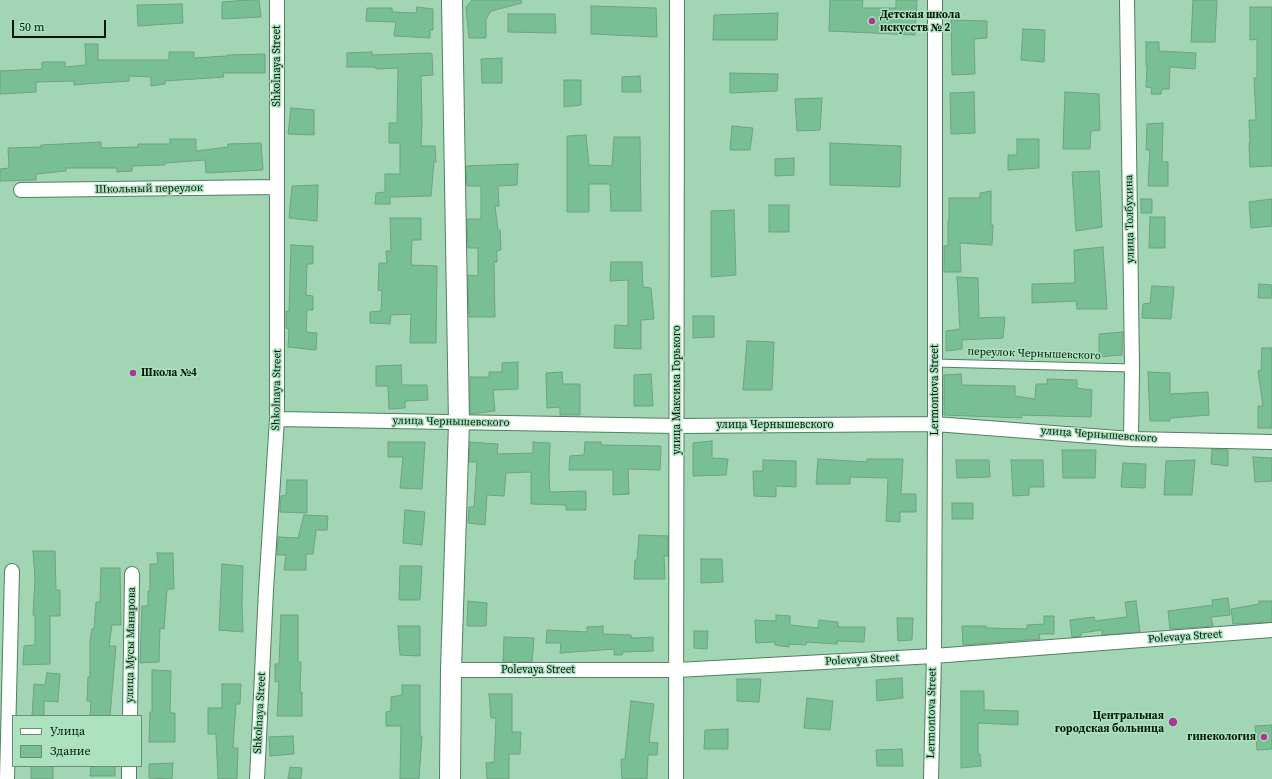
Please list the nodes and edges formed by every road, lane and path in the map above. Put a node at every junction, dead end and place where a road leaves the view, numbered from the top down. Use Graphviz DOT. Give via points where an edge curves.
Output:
graph roads {
  1 [pos="277,0"];
  2 [pos="452,0"];
  3 [pos="677,0"];
  4 [pos="935,0"];
  5 [pos="1127,0"];
  6 [pos="277,187"];
  7 [pos="21,190"];
  8 [pos="935,363"];
  9 [pos="1132,368"];
  10 [pos="277,419"];
  11 [pos="459,423"];
  12 [pos="935,424"];
  13 [pos="677,426"];
  14 [pos="1131,439"];
  15 [pos="1272,442"];
  16 [pos="12,571"];
  17 [pos="132,574"];
  18 [pos="1272,630"];
  19 [pos="934,656"];
  20 [pos="451,670"];
  21 [pos="676,670"];
  22 [pos="130,715"];
  23 [pos="129,767"];
  24 [pos="7,779"];
  25 [pos="129,779"];
  26 [pos="257,779"];
  27 [pos="450,779"];
  28 [pos="676,779"];
  29 [pos="931,779"];
  1 -- 6 [label="street, Shkolnaya Street"];
  2 -- 11 [label="street"];
  3 -- 13 [label="street, улица Максима Горького"];
  4 -- 8 [label="street, Lermontova Street"];
  5 -- 9 [label="street, улица Толбухина"];
  6 -- 7 [label="street, Школьный переулок"];
  6 -- 10 [label="street, Shkolnaya Street"];
  8 -- 9 [label="lane, переулок Чернышевского"];
  8 -- 12 [label="street, Lermontova Street"];
  9 -- 14 [label="street, улица Толбухина"];
  10 -- 11 [label="street, улица Чернышевского"];
  10 -- 26 [label="street, Shkolnaya Street"];
  11 -- 13 [label="street, улица Чернышевского"];
  11 -- 20 [label="street"];
  12 -- 13 [label="street, улица Чернышевского"];
  12 -- 14 [label="street, улица Чернышевского"];
  12 -- 19 [label="street, Lermontova Street"];
  13 -- 21 [label="street, улица Максима Горького"];
  14 -- 15 [label="street, улица Чернышевского"];
  16 -- 24 [label="street"];
  17 -- 22 [label="street, улица Мусы Манарова"];
  18 -- 19 [label="street, Polevaya Street"];
  19 -- 21 [label="street, Polevaya Street"];
  19 -- 29 [label="street, Lermontova Street"];
  20 -- 21 [label="street, Polevaya Street"];
  20 -- 27 [label="street"];
  21 -- 28 [label="street, улица Максима Горького"];
  23 -- 25 [label="street"];
}
